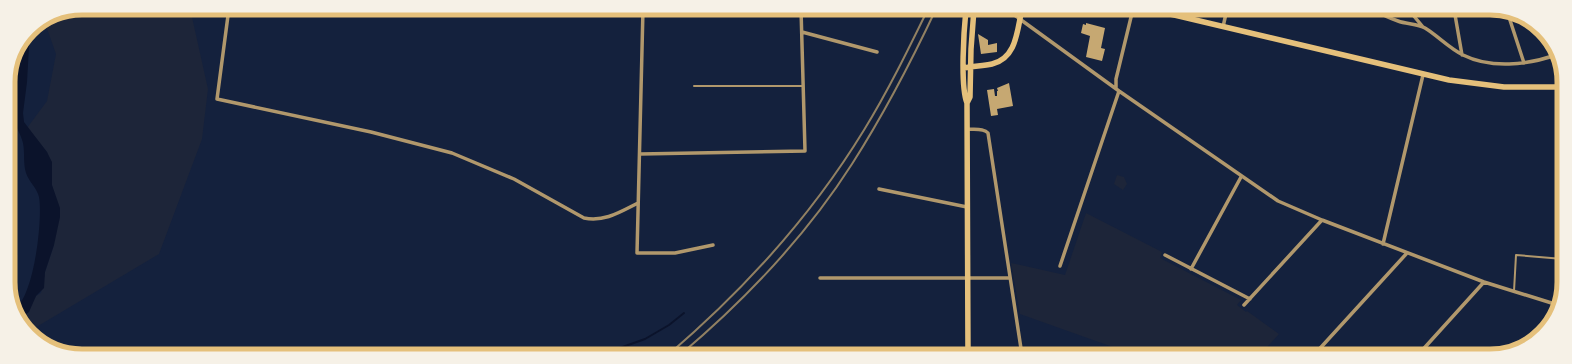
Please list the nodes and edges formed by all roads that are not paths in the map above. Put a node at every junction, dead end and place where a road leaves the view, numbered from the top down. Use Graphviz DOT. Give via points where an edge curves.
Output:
graph roads {
  1 [pos="227,15"];
  2 [pos="644,15"];
  3 [pos="801,15"];
  4 [pos="966,15"];
  5 [pos="974,15"];
  6 [pos="1014,15"];
  7 [pos="1021,15"];
  8 [pos="1132,15"];
  9 [pos="1174,15"];
  10 [pos="1226,15"];
  11 [pos="1386,15"];
  12 [pos="1413,15"];
  13 [pos="1455,15"];
  14 [pos="1509,18"];
  15 [pos="1020,19"];
  16 [pos="1223,27"];
  17 [pos="1423,27"];
  18 [pos="802,32"];
  19 [pos="878,52"];
  20 [pos="1462,55"];
  21 [pos="1552,57"];
  22 [pos="1524,63"];
  23 [pos="972,67"];
  24 [pos="964,68"];
  25 [pos="1423,75"];
  26 [pos="694,86"];
  27 [pos="804,86"];
  28 [pos="1557,87"];
  29 [pos="1118,90"];
  30 [pos="967,104"];
  31 [pos="967,130"];
  32 [pos="640,154"];
  33 [pos="1241,176"];
  34 [pos="880,189"];
  35 [pos="638,203"];
  36 [pos="967,207"];
  37 [pos="1322,220"];
  38 [pos="1382,244"];
  39 [pos="713,245"];
  40 [pos="1407,253"];
  41 [pos="1165,255"];
  42 [pos="1557,258"];
  43 [pos="1060,266"];
  44 [pos="1192,268"];
  45 [pos="820,278"];
  46 [pos="967,278"];
  47 [pos="1010,278"];
  48 [pos="1484,282"];
  49 [pos="1514,292"];
  50 [pos="1250,299"];
  51 [pos="1553,304"];
  52 [pos="1244,305"];
  53 [pos="968,349"];
  54 [pos="1021,349"];
  55 [pos="1319,349"];
  56 [pos="1423,349"];
  1 -- 35 [label="street" via="217,99 371,132 452,153 514,179 592,220 605,219"];
  2 -- 32 [label="street"];
  3 -- 18 [label="street"];
  4 -- 24 [label="main road"];
  5 -- 23 [label="main road"];
  6 -- 15 [label="street"];
  7 -- 15 [label="main road"];
  8 -- 29 [label="street" via="1116,79"];
  9 -- 16 [label="main road"];
  10 -- 16 [label="street"];
  11 -- 17 [label="street"];
  12 -- 17 [label="street"];
  13 -- 20 [label="street"];
  14 -- 22 [label="street"];
  15 -- 23 [label="main road" via="1008,56 992,64"];
  15 -- 29 [label="street"];
  16 -- 25 [label="main road"];
  17 -- 20 [label="street"];
  18 -- 19 [label="street"];
  18 -- 27 [label="street"];
  20 -- 22 [label="street" via="1488,62"];
  21 -- 22 [label="street"];
  23 -- 24 [label="main road"];
  23 -- 30 [label="main road" via="970,97"];
  24 -- 30 [label="main road"];
  25 -- 28 [label="main road" via="1483,85"];
  25 -- 38 [label="street"];
  26 -- 27 [label="lane"];
  27 -- 32 [label="street" via="805,151"];
  29 -- 33 [label="street"];
  29 -- 43 [label="street"];
  30 -- 31 [label="main road"];
  31 -- 36 [label="main road"];
  31 -- 47 [label="street" via="982,130 988,133"];
  32 -- 35 [label="street"];
  33 -- 37 [label="street" via="1278,201"];
  33 -- 44 [label="street"];
  34 -- 36 [label="street"];
  35 -- 39 [label="street" via="637,253 675,253"];
  36 -- 46 [label="main road"];
  37 -- 38 [label="street"];
  37 -- 50 [label="street"];
  38 -- 40 [label="street"];
  40 -- 48 [label="street"];
  40 -- 55 [label="street"];
  41 -- 44 [label="street"];
  42 -- 49 [label="lane" via="1516,255"];
  44 -- 50 [label="street"];
  45 -- 46 [label="street"];
  46 -- 47 [label="street"];
  46 -- 53 [label="main road"];
  47 -- 54 [label="street"];
  48 -- 49 [label="street"];
  48 -- 56 [label="street"];
  49 -- 51 [label="street"];
  50 -- 52 [label="street"];
}
